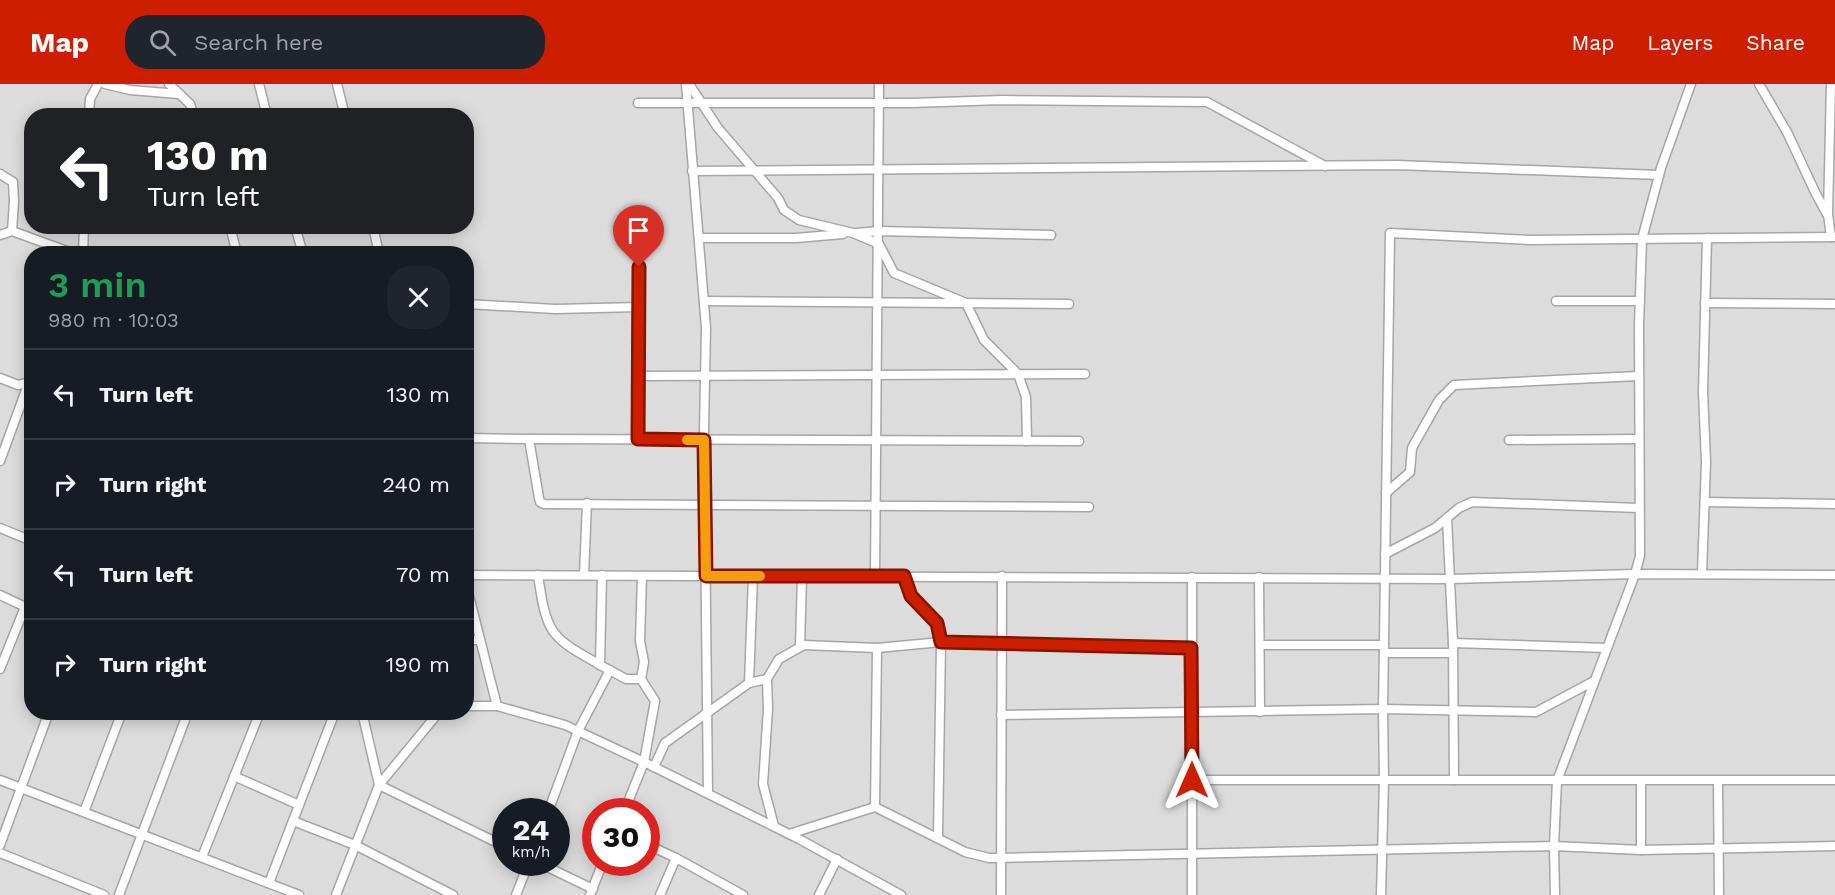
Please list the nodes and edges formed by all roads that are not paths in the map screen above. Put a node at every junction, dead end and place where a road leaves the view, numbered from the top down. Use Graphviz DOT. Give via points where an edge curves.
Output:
graph roads {
  1 [pos="98,84"];
  2 [pos="105,84"];
  3 [pos="169,84"];
  4 [pos="259,84"];
  5 [pos="337,84"];
  6 [pos="688,84"];
  7 [pos="879,84"];
  8 [pos="1691,84"];
  9 [pos="1759,84"];
  10 [pos="1831,84"];
  11 [pos="179,94"];
  12 [pos="638,103"];
  13 [pos="688,103"];
  14 [pos="700,103"];
  15 [pos="879,103"];
  16 [pos="89,108"];
  17 [pos="191,108"];
  18 [pos="265,108"];
  19 [pos="343,108"];
  20 [pos="1325,166"];
  21 [pos="755,170"];
  22 [pos="879,170"];
  23 [pos="692,171"];
  24 [pos="0,174"];
  25 [pos="1659,175"];
  26 [pos="1828,214"];
  27 [pos="12,231"];
  28 [pos="879,231"];
  29 [pos="853,233"];
  30 [pos="1051,234"];
  31 [pos="0,236"];
  32 [pos="1833,237"];
  33 [pos="699,238"];
  34 [pos="1707,238"];
  35 [pos="1642,239"];
  36 [pos="879,244"];
  37 [pos="53,246"];
  38 [pos="639,267"];
  39 [pos="704,301"];
  40 [pos="1640,301"];
  41 [pos="878,302"];
  42 [pos="1557,302"];
  43 [pos="966,303"];
  44 [pos="1705,303"];
  45 [pos="474,304"];
  46 [pos="1069,304"];
  47 [pos="1835,304"];
  48 [pos="639,307"];
  49 [pos="1018,374"];
  50 [pos="1085,374"];
  51 [pos="878,375"];
  52 [pos="639,376"];
  53 [pos="705,376"];
  54 [pos="1638,376"];
  55 [pos="0,378"];
  56 [pos="24,384"];
  57 [pos="24,398"];
  58 [pos="474,438"];
  59 [pos="529,439"];
  60 [pos="638,439"];
  61 [pos="1638,439"];
  62 [pos="704,440"];
  63 [pos="877,440"];
  64 [pos="1509,440"];
  65 [pos="1027,441"];
  66 [pos="1079,441"];
  67 [pos="0,460"];
  68 [pos="1386,493"];
  69 [pos="1705,502"];
  70 [pos="587,503"];
  71 [pos="1835,504"];
  72 [pos="705,505"];
  73 [pos="876,506"];
  74 [pos="1089,507"];
  75 [pos="1639,508"];
  76 [pos="1447,518"];
  77 [pos="0,528"];
  78 [pos="24,538"];
  79 [pos="1385,554"];
  80 [pos="1635,574"];
  81 [pos="1702,574"];
  82 [pos="474,575"];
  83 [pos="538,575"];
  84 [pos="584,575"];
  85 [pos="1835,575"];
  86 [pos="602,576"];
  87 [pos="642,576"];
  88 [pos="706,576"];
  89 [pos="753,576"];
  90 [pos="802,576"];
  91 [pos="875,576"];
  92 [pos="904,576"];
  93 [pos="1002,576"];
  94 [pos="1192,577"];
  95 [pos="1259,577"];
  96 [pos="1385,578"];
  97 [pos="1450,579"];
  98 [pos="0,595"];
  99 [pos="24,606"];
  100 [pos="474,616"];
  101 [pos="24,617"];
  102 [pos="474,640"];
  103 [pos="480,640"];
  104 [pos="941,642"];
  105 [pos="1453,643"];
  106 [pos="1002,644"];
  107 [pos="1260,645"];
  108 [pos="800,647"];
  109 [pos="877,648"];
  110 [pos="1191,648"];
  111 [pos="1607,648"];
  112 [pos="1384,649"];
  113 [pos="1452,653"];
  114 [pos="600,665"];
  115 [pos="0,669"];
  116 [pos="610,670"];
  117 [pos="641,679"];
  118 [pos="767,679"];
  119 [pos="1594,681"];
  120 [pos="749,684"];
  121 [pos="474,706"];
  122 [pos="497,706"];
  123 [pos="1383,709"];
  124 [pos="1452,711"];
  125 [pos="1260,712"];
  126 [pos="1192,713"];
  127 [pos="707,714"];
  128 [pos="1001,715"];
  129 [pos="46,720"];
  130 [pos="119,720"];
  131 [pos="185,720"];
  132 [pos="257,720"];
  133 [pos="332,720"];
  134 [pos="364,720"];
  135 [pos="432,720"];
  136 [pos="578,731"];
  137 [pos="644,762"];
  138 [pos="654,767"];
  139 [pos="234,776"];
  140 [pos="0,780"];
  141 [pos="1187,780"];
  142 [pos="1384,780"];
  143 [pos="1454,780"];
  144 [pos="1835,780"];
  145 [pos="1557,781"];
  146 [pos="1641,781"];
  147 [pos="1718,781"];
  148 [pos="379,785"];
  149 [pos="21,788"];
  150 [pos="708,793"];
  151 [pos="553,798"];
  152 [pos="630,798"];
  153 [pos="299,805"];
  154 [pos="875,807"];
  155 [pos="84,812"];
  156 [pos="293,821"];
  157 [pos="774,826"];
  158 [pos="143,834"];
  159 [pos="789,834"];
  160 [pos="938,838"];
  161 [pos="492,840"];
  162 [pos="0,845"];
  163 [pos="355,845"];
  164 [pos="1554,846"];
  165 [pos="1835,846"];
  166 [pos="1719,848"];
  167 [pos="1382,850"];
  168 [pos="1641,850"];
  169 [pos="660,851"];
  170 [pos="0,853"];
  171 [pos="1191,855"];
  172 [pos="202,857"];
  173 [pos="676,858"];
  174 [pos="837,859"];
  175 [pos="1001,859"];
  176 [pos="524,876"];
  177 [pos="563,876"];
  178 [pos="598,876"];
  179 [pos="268,883"];
  180 [pos="592,892"];
  181 [pos="447,894"];
  182 [pos="104,895"];
  183 [pos="119,895"];
  184 [pos="299,895"];
  185 [pos="336,895"];
  186 [pos="516,895"];
  187 [pos="660,895"];
  188 [pos="743,895"];
  189 [pos="819,895"];
  190 [pos="901,895"];
  191 [pos="1001,895"];
  192 [pos="1192,895"];
  193 [pos="1381,895"];
  194 [pos="1555,895"];
  195 [pos="1719,895"];
  1 -- 16 [label="street"];
  2 -- 11 [label="street"];
  3 -- 11 [label="street"];
  4 -- 18 [label="street"];
  5 -- 19 [label="street"];
  6 -- 13 [label="street"];
  6 -- 14 [label="street"];
  7 -- 15 [label="street"];
  8 -- 25 [label="street"];
  9 -- 26 [label="street"];
  10 -- 26 [label="street"];
  11 -- 17 [label="street"];
  12 -- 13 [label="street"];
  13 -- 14 [label="street"];
  13 -- 23 [label="street"];
  14 -- 15 [label="street"];
  14 -- 21 [label="street"];
  15 -- 20 [label="street" via="1207,102"];
  15 -- 22 [label="street"];
  20 -- 22 [label="street"];
  20 -- 25 [label="street"];
  21 -- 22 [label="street"];
  21 -- 23 [label="street"];
  21 -- 29 [label="street" via="784,210 799,220"];
  22 -- 28 [label="street"];
  23 -- 33 [label="street"];
  24 -- 27 [label="street" via="13,182"];
  25 -- 35 [label="street"];
  26 -- 32 [label="street"];
  27 -- 31 [label="street"];
  27 -- 37 [label="street"];
  28 -- 29 [label="street"];
  28 -- 30 [label="street"];
  28 -- 36 [label="street"];
  29 -- 33 [label="street" via="796,238"];
  29 -- 36 [label="street"];
  32 -- 34 [label="street"];
  33 -- 39 [label="street"];
  34 -- 35 [label="street"];
  34 -- 44 [label="street"];
  35 -- 40 [label="street"];
  35 -- 68 [label="street" via="1530,240 1390,233"];
  36 -- 41 [label="street"];
  36 -- 43 [label="street" via="894,273"];
  38 -- 48 [label="street"];
  39 -- 41 [label="street"];
  39 -- 53 [label="street"];
  40 -- 42 [label="street"];
  40 -- 54 [label="street"];
  41 -- 43 [label="street"];
  41 -- 51 [label="street"];
  43 -- 46 [label="street"];
  43 -- 49 [label="street" via="984,340"];
  44 -- 47 [label="street"];
  44 -- 69 [label="street"];
  45 -- 48 [label="street" via="555,309"];
  48 -- 52 [label="street"];
  49 -- 50 [label="street"];
  49 -- 51 [label="street"];
  49 -- 65 [label="street" via="1026,396"];
  51 -- 53 [label="street"];
  51 -- 63 [label="street"];
  52 -- 53 [label="street"];
  52 -- 60 [label="street"];
  53 -- 62 [label="street"];
  54 -- 61 [label="street"];
  54 -- 68 [label="street" via="1454,384 1439,400 1412,448 1410,472"];
  55 -- 56 [label="street"];
  57 -- 67 [label="street"];
  58 -- 59 [label="street"];
  59 -- 60 [label="street"];
  59 -- 70 [label="street" via="540,502"];
  60 -- 62 [label="street"];
  61 -- 64 [label="street"];
  61 -- 75 [label="street"];
  62 -- 63 [label="street"];
  62 -- 72 [label="street"];
  63 -- 65 [label="street"];
  63 -- 73 [label="street"];
  65 -- 66 [label="street"];
  68 -- 79 [label="street"];
  69 -- 71 [label="street"];
  69 -- 81 [label="street"];
  70 -- 72 [label="street"];
  70 -- 84 [label="street"];
  72 -- 73 [label="street"];
  72 -- 88 [label="street"];
  73 -- 74 [label="street"];
  73 -- 91 [label="street"];
  75 -- 76 [label="street" via="1472,502"];
  75 -- 80 [label="street" via="1640,556"];
  76 -- 79 [label="street"];
  76 -- 97 [label="street"];
  77 -- 78 [label="street"];
  79 -- 96 [label="street"];
  80 -- 81 [label="street"];
  80 -- 97 [label="street"];
  80 -- 111 [label="street"];
  81 -- 85 [label="street"];
  82 -- 83 [label="street"];
  83 -- 84 [label="street"];
  83 -- 114 [label="street" via="552,630 559,639"];
  84 -- 86 [label="street"];
  86 -- 87 [label="street"];
  86 -- 114 [label="street"];
  87 -- 88 [label="street"];
  87 -- 117 [label="street"];
  88 -- 89 [label="street"];
  88 -- 127 [label="street"];
  89 -- 90 [label="street"];
  89 -- 120 [label="street"];
  90 -- 91 [label="street"];
  90 -- 108 [label="street"];
  91 -- 92 [label="street"];
  92 -- 93 [label="street"];
  92 -- 104 [label="street" via="911,596 937,623"];
  93 -- 94 [label="street"];
  93 -- 106 [label="street"];
  94 -- 95 [label="street"];
  94 -- 110 [label="street"];
  95 -- 96 [label="street"];
  95 -- 107 [label="street"];
  96 -- 97 [label="street"];
  96 -- 112 [label="street"];
  97 -- 105 [label="street"];
  98 -- 99 [label="street"];
  100 -- 103 [label="street"];
  101 -- 115 [label="street"];
  102 -- 103 [label="street"];
  103 -- 122 [label="street"];
  104 -- 106 [label="street"];
  104 -- 109 [label="street"];
  104 -- 160 [label="street"];
  105 -- 111 [label="street"];
  105 -- 113 [label="street"];
  106 -- 110 [label="street"];
  106 -- 128 [label="street"];
  107 -- 112 [label="street"];
  107 -- 125 [label="street"];
  108 -- 109 [label="street"];
  108 -- 118 [label="street" via="779,659"];
  109 -- 154 [label="street"];
  110 -- 126 [label="street"];
  111 -- 119 [label="street"];
  112 -- 113 [label="street"];
  112 -- 123 [label="street"];
  113 -- 124 [label="street"];
  114 -- 116 [label="street"];
  116 -- 117 [label="street" via="626,680"];
  116 -- 136 [label="street"];
  117 -- 137 [label="street" via="655,701"];
  118 -- 120 [label="street"];
  118 -- 157 [label="street" via="763,784"];
  119 -- 124 [label="street" via="1536,712"];
  119 -- 145 [label="street"];
  120 -- 127 [label="street"];
  121 -- 122 [label="street"];
  122 -- 136 [label="street"];
  123 -- 124 [label="street"];
  123 -- 125 [label="street"];
  123 -- 142 [label="street"];
  124 -- 143 [label="street"];
  125 -- 126 [label="street"];
  126 -- 128 [label="street"];
  126 -- 141 [label="street"];
  127 -- 138 [label="street" via="665,743"];
  127 -- 150 [label="street"];
  128 -- 175 [label="street"];
  129 -- 149 [label="street"];
  130 -- 155 [label="street"];
  131 -- 158 [label="street"];
  132 -- 139 [label="street"];
  133 -- 153 [label="street"];
  134 -- 148 [label="street"];
  135 -- 148 [label="street"];
  136 -- 137 [label="street"];
  136 -- 151 [label="street"];
  137 -- 138 [label="street"];
  137 -- 152 [label="street"];
  138 -- 150 [label="street"];
  139 -- 153 [label="street"];
  139 -- 172 [label="street"];
  140 -- 149 [label="street"];
  141 -- 142 [label="street"];
  141 -- 171 [label="street"];
  142 -- 143 [label="street"];
  142 -- 167 [label="street"];
  143 -- 145 [label="street"];
  144 -- 147 [label="street"];
  145 -- 146 [label="street"];
  145 -- 164 [label="street"];
  146 -- 147 [label="street"];
  146 -- 168 [label="street"];
  147 -- 166 [label="street"];
  148 -- 161 [label="street"];
  148 -- 163 [label="street"];
  149 -- 155 [label="street"];
  149 -- 162 [label="street"];
  150 -- 157 [label="street"];
  153 -- 156 [label="street"];
  154 -- 159 [label="street"];
  154 -- 160 [label="street"];
  155 -- 158 [label="street"];
  156 -- 163 [label="street"];
  156 -- 179 [label="street"];
  157 -- 159 [label="street"];
  158 -- 172 [label="street"];
  158 -- 183 [label="street"];
  159 -- 174 [label="street"];
  160 -- 175 [label="street" via="965,852"];
  163 -- 181 [label="street"];
  163 -- 185 [label="street"];
  164 -- 167 [label="street"];
  164 -- 168 [label="street"];
  164 -- 194 [label="street"];
  165 -- 166 [label="street"];
  166 -- 168 [label="street"];
  166 -- 195 [label="street"];
  167 -- 171 [label="street"];
  167 -- 193 [label="street"];
  169 -- 173 [label="street"];
  170 -- 182 [label="street"];
  171 -- 175 [label="street"];
  171 -- 192 [label="street"];
  172 -- 179 [label="street"];
  173 -- 187 [label="street"];
  173 -- 188 [label="street"];
  174 -- 189 [label="street"];
  174 -- 190 [label="street"];
  175 -- 191 [label="street"];
  176 -- 186 [label="street"];
  177 -- 180 [label="street"];
  178 -- 180 [label="street"];
  179 -- 184 [label="street"];
}
